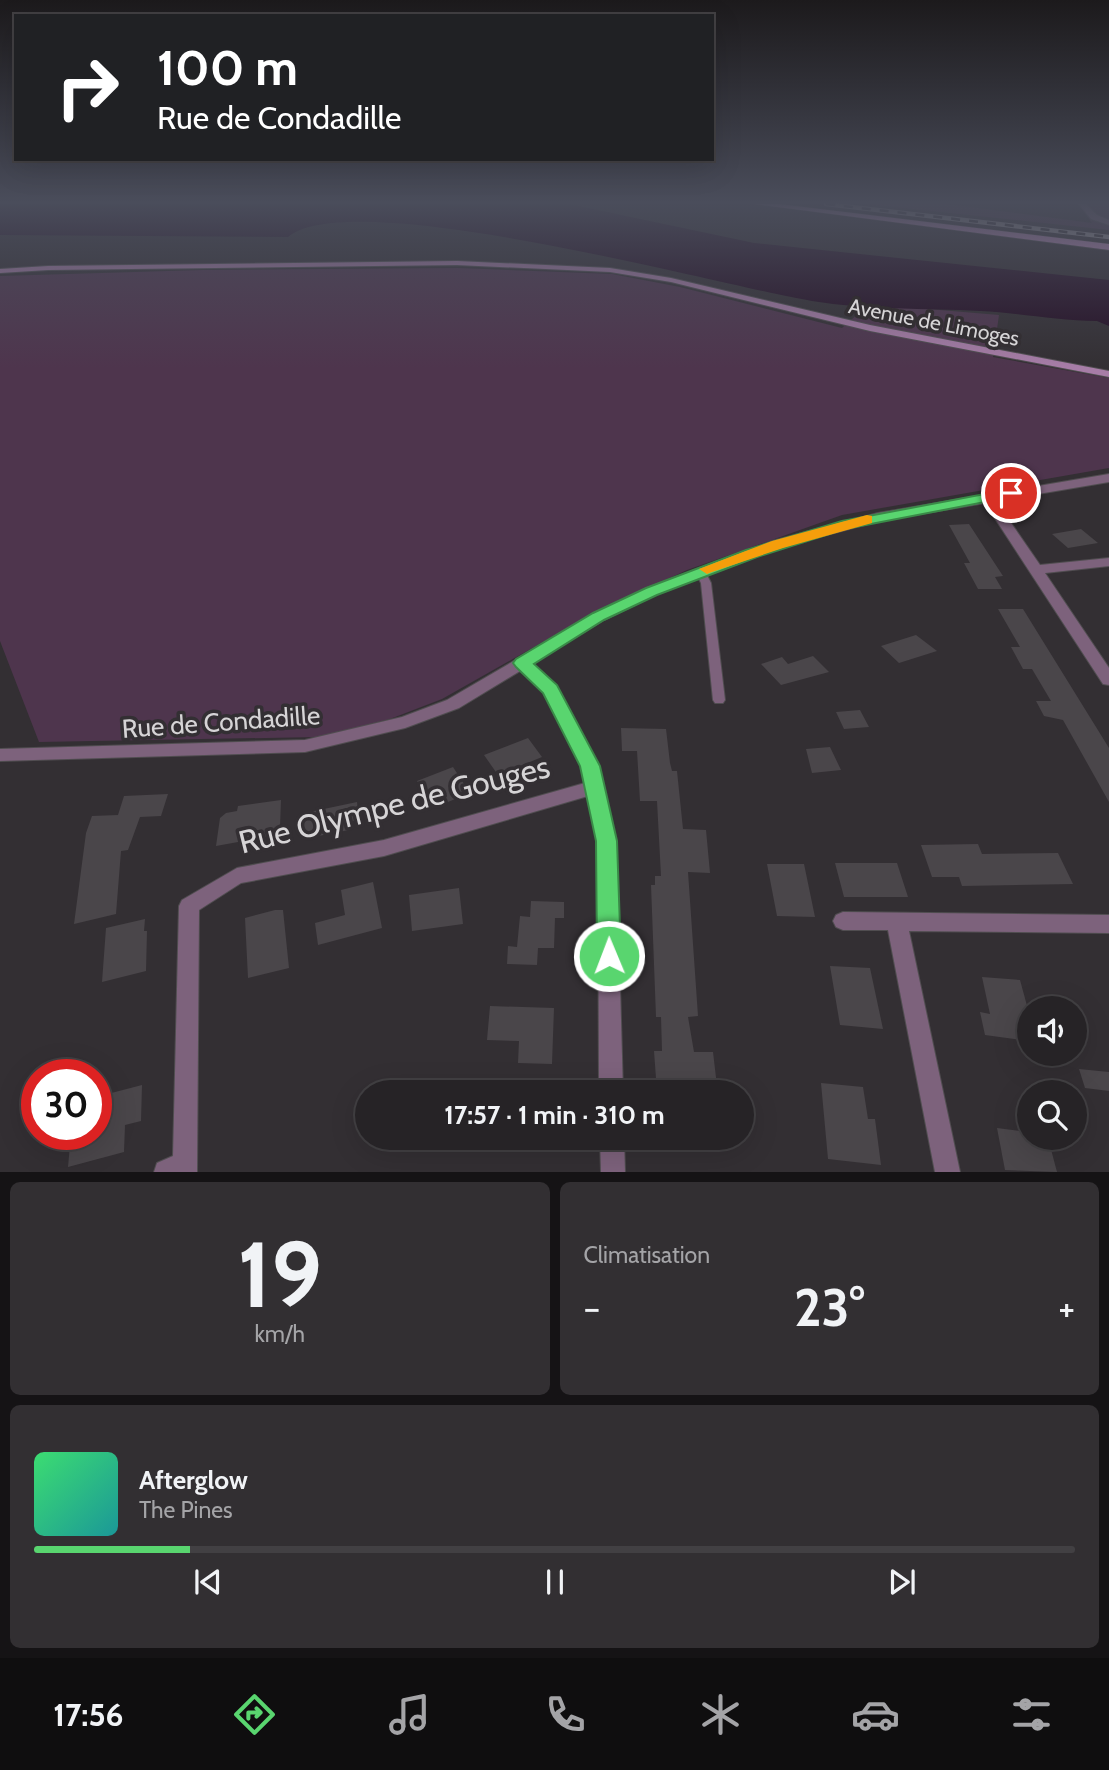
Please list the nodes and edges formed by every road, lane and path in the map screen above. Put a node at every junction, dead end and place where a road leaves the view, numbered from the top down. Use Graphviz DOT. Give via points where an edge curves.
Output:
graph roads {
  1 [pos="0,271"];
  2 [pos="1109,374"];
  3 [pos="1109,478"];
  4 [pos="987,497"];
  5 [pos="1109,562"];
  6 [pos="1035,570"];
  7 [pos="700,571"];
  8 [pos="522,663"];
  9 [pos="1109,680"];
  10 [pos="719,700"];
  11 [pos="0,755"];
  12 [pos="594,788"];
  13 [pos="843,921"];
  14 [pos="897,922"];
  15 [pos="1109,924"];
  16 [pos="611,1080"];
  17 [pos="612,1150"];
  18 [pos="179,1169"];
  19 [pos="613,1171"];
  20 [pos="948,1171"];
  1 -- 2 [label="main road, Avenue de Limoges" via="457,263 610,270 671,279 870,328"];
  3 -- 4 [label="street, Rue de Condadille"];
  4 -- 6 [label="street"];
  4 -- 7 [label="street, Rue de Condadille" via="842,525"];
  5 -- 6 [label="street"];
  6 -- 9 [label="street"];
  7 -- 8 [label="street, Rue de Condadille" via="598,617"];
  7 -- 10 [label="lane" via="706,583"];
  8 -- 11 [label="street, Rue de Condadille" via="453,704 405,722 305,746"];
  8 -- 12 [label="street, Rue Olympe de Gouges" via="550,689 590,766"];
  12 -- 16 [label="street, Rue Olympe de Gouges" via="607,841"];
  12 -- 18 [label="street, Rue Olympe de Gouges" via="384,848 237,876 189,906"];
  13 -- 14 [label="street"];
  14 -- 15 [label="street"];
  14 -- 20 [label="street"];
  17 -- 19 [label="street"];
}
